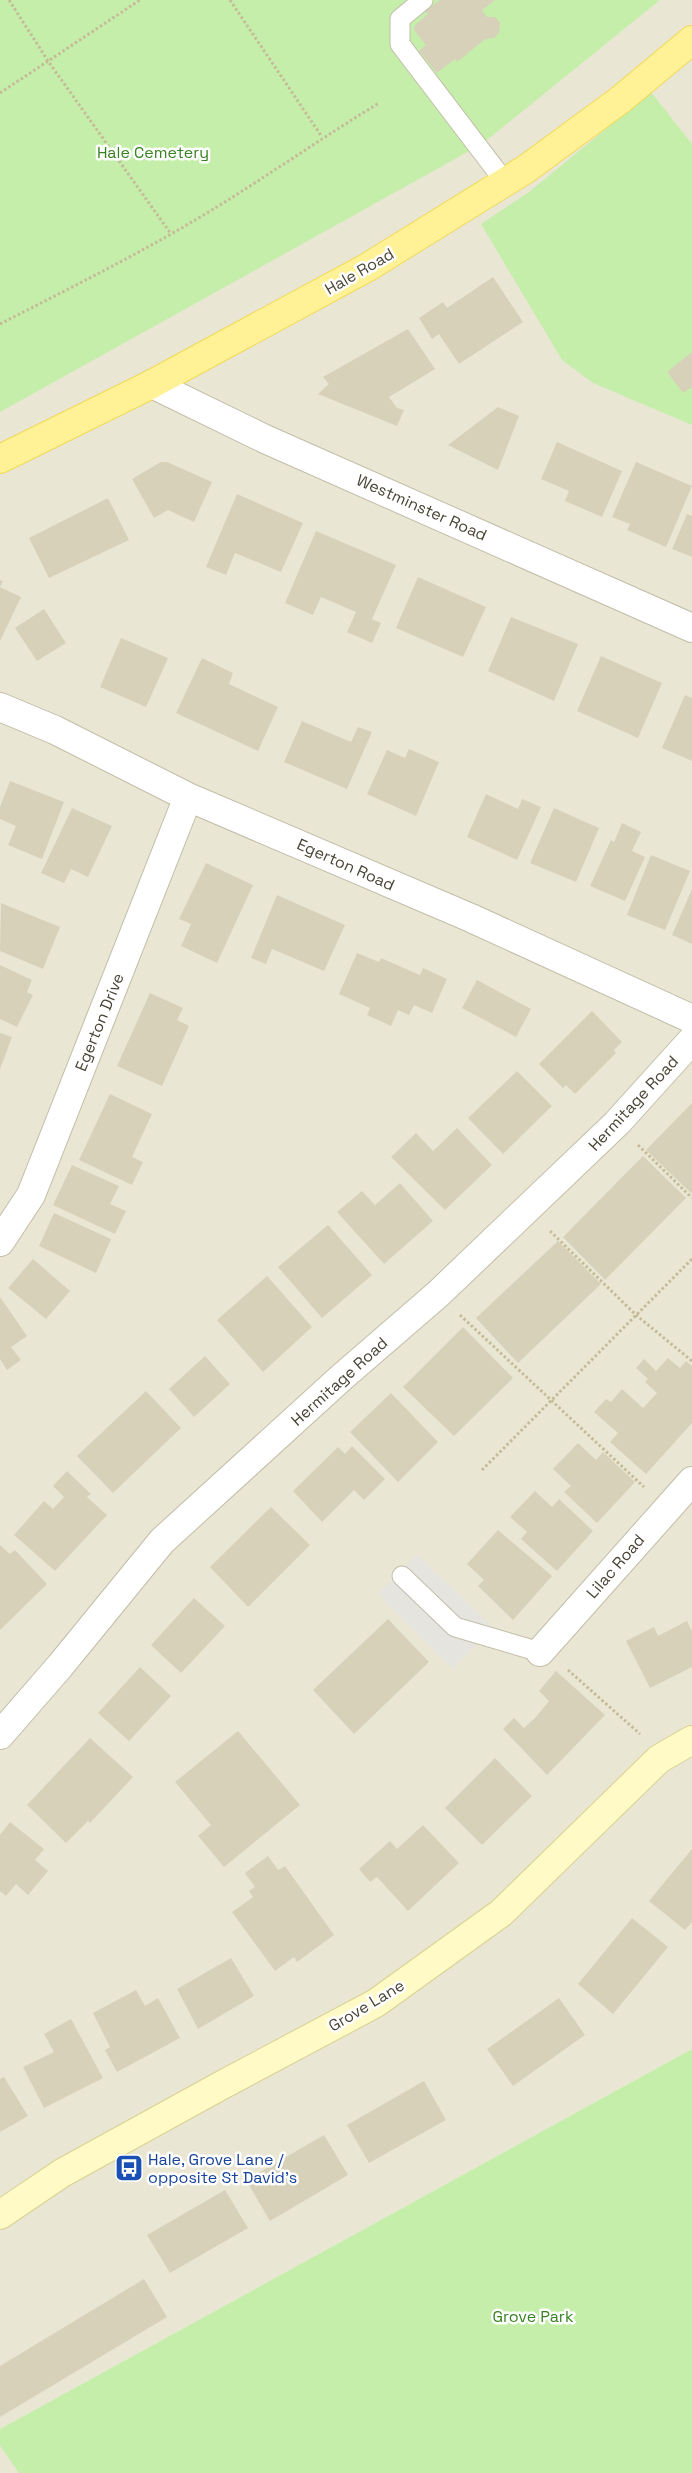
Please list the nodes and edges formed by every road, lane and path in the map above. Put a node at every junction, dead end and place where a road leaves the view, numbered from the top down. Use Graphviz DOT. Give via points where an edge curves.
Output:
graph roads {
  1 [pos="9,0"];
  2 [pos="140,0"];
  3 [pos="230,0"];
  4 [pos="423,0"];
  5 [pos="692,40"];
  6 [pos="48,61"];
  7 [pos="0,93"];
  8 [pos="379,103"];
  9 [pos="322,137"];
  10 [pos="505,182"];
  11 [pos="171,234"];
  12 [pos="0,324"];
  13 [pos="152,384"];
  14 [pos="0,459"];
  15 [pos="692,628"];
  16 [pos="0,707"];
  17 [pos="188,797"];
  18 [pos="692,1019"];
  19 [pos="692,1040"];
  20 [pos="617,1123"];
  21 [pos="692,1198"];
  22 [pos="526,1208"];
  23 [pos="0,1242"];
  24 [pos="692,1259"];
  25 [pos="438,1294"];
  26 [pos="636,1315"];
  27 [pos="692,1360"];
  28 [pos="551,1400"];
  29 [pos="482,1470"];
  30 [pos="692,1481"];
  31 [pos="666,1508"];
  32 [pos="402,1576"];
  33 [pos="542,1650"];
  34 [pos="0,1735"];
  35 [pos="692,1740"];
  36 [pos="664,1756"];
  37 [pos="0,2214"];
  1 -- 6 [label="path"];
  2 -- 6 [label="path"];
  3 -- 9 [label="path"];
  4 -- 10 [label="lane" via="400,19 400,44"];
  5 -- 10 [label="main road, Hale Road" via="620,100"];
  6 -- 7 [label="path"];
  6 -- 11 [label="path"];
  8 -- 9 [label="path"];
  9 -- 11 [label="path"];
  10 -- 13 [label="main road, Hale Road" via="368,267"];
  11 -- 12 [label="path"];
  13 -- 14 [label="main road, Hale Road"];
  13 -- 15 [label="street, Westminster Road" via="265,439"];
  16 -- 17 [label="street, Egerton Road" via="55,730"];
  17 -- 18 [label="street, Egerton Road" via="435,903"];
  17 -- 23 [label="street, Egerton Drive" via="31,1195"];
  19 -- 20 [label="street, Hermitage Road"];
  20 -- 21 [label="path"];
  20 -- 22 [label="street, Hermitage Road"];
  22 -- 25 [label="street, Hermitage Road"];
  22 -- 26 [label="path"];
  24 -- 26 [label="path"];
  25 -- 28 [label="path"];
  25 -- 34 [label="street, Hermitage Road" via="162,1541"];
  26 -- 27 [label="path"];
  26 -- 28 [label="path"];
  28 -- 29 [label="path"];
  28 -- 31 [label="path"];
  30 -- 31 [label="street, Lilac Road"];
  31 -- 33 [label="street, Lilac Road"];
  32 -- 33 [label="lane" via="455,1627"];
  33 -- 36 [label="path"];
  35 -- 36 [label="street, Grove Lane"];
  36 -- 37 [label="street, Grove Lane" via="501,1913 376,2003 62,2172"];
}
